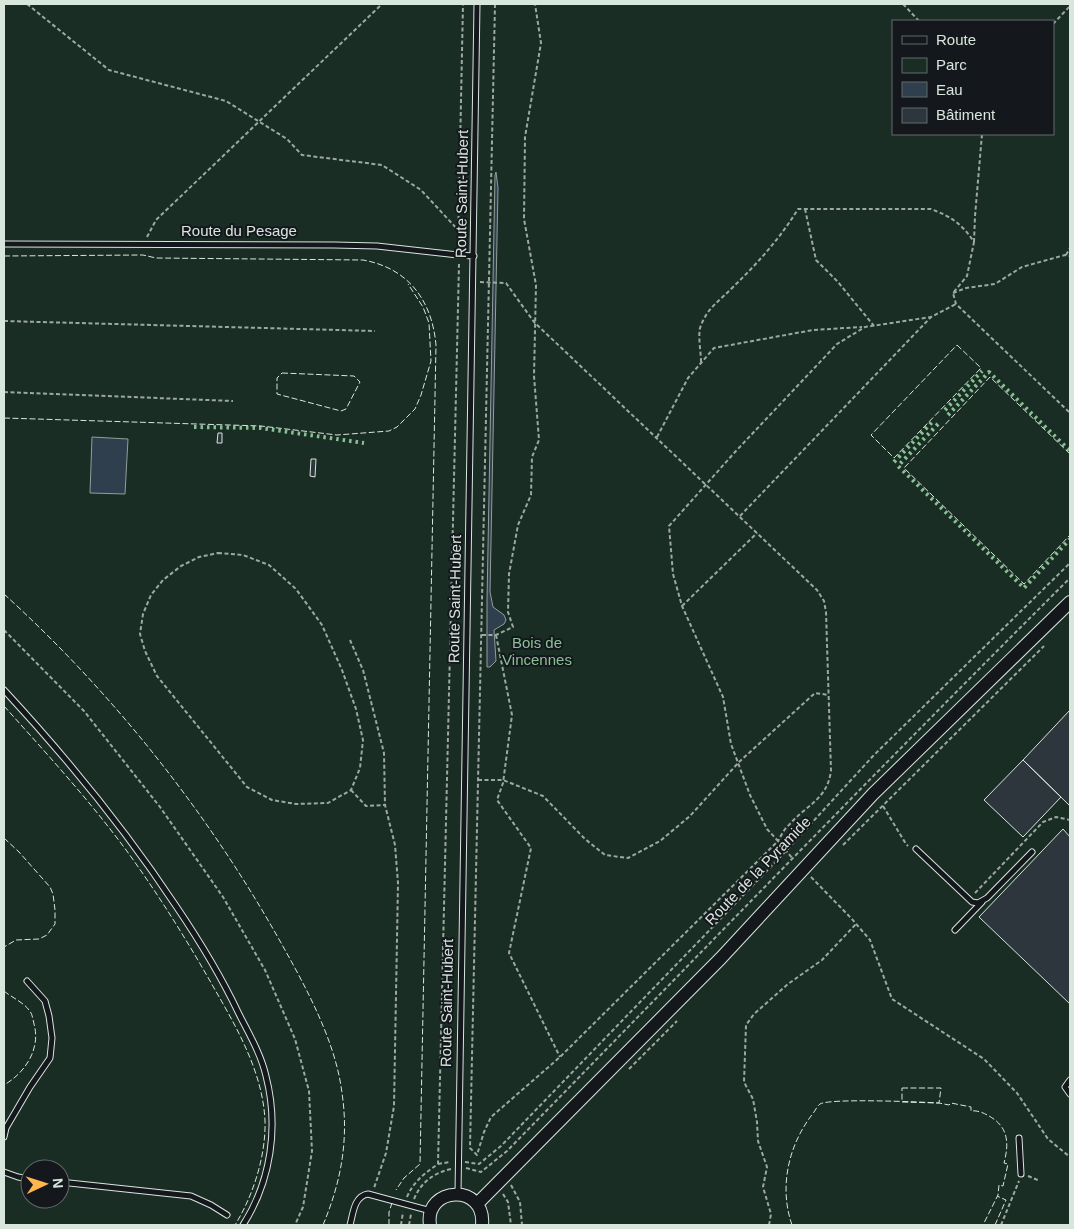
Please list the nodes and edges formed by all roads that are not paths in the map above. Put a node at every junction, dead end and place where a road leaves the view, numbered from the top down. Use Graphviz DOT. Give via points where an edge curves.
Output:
graph roads {
  1 [pos="478,4"];
  2 [pos="4,244"];
  3 [pos="474,256"];
  4 [pos="1070,602"];
  5 [pos="4,690"];
  6 [pos="916,849"];
  7 [pos="1032,852"];
  8 [pos="983,901"];
  9 [pos="954,930"];
  10 [pos="27,980"];
  11 [pos="1070,1080"];
  12 [pos="1070,1094"];
  13 [pos="4,1137"];
  14 [pos="1019,1138"];
  15 [pos="4,1172"];
  16 [pos="1021,1174"];
  17 [pos="20,1177"];
  18 [pos="70,1183"];
  19 [pos="458,1194"];
  20 [pos="477,1204"];
  21 [pos="431,1212"];
  22 [pos="227,1215"];
  23 [pos="243,1225"];
  24 [pos="350,1225"];
  25 [pos="430,1225"];
  26 [pos="482,1225"];
  1 -- 3 [label="lane, Route Saint-Hubert"];
  2 -- 3 [label="lane, Route du Pesage" via="377,246"];
  3 -- 19 [label="lane, Route Saint-Hubert"];
  4 -- 20 [label="street, Route de la Pyramide" via="873,794 721,958"];
  5 -- 23 [label="lane" via="50,740 152,869 202,944 259,1057 266,1076 273,1135 268,1166"];
  6 -- 8 [label="lane" via="972,902"];
  7 -- 8 [label="lane"];
  8 -- 9 [label="lane"];
  10 -- 13 [label="lane" via="45,1001 50,1016 50,1058 11,1120"];
  11 -- 12 [label="lane" via="1065,1087"];
  14 -- 16 [label="lane"];
  15 -- 17 [label="lane"];
  18 -- 22 [label="lane" via="191,1196"];
  19 -- 20 [label="street"];
  19 -- 21 [label="street" via="441,1199"];
  20 -- 26 [label="street"];
  21 -- 24 [label="lane" via="362,1195 358,1198"];
  21 -- 25 [label="street"];
}
